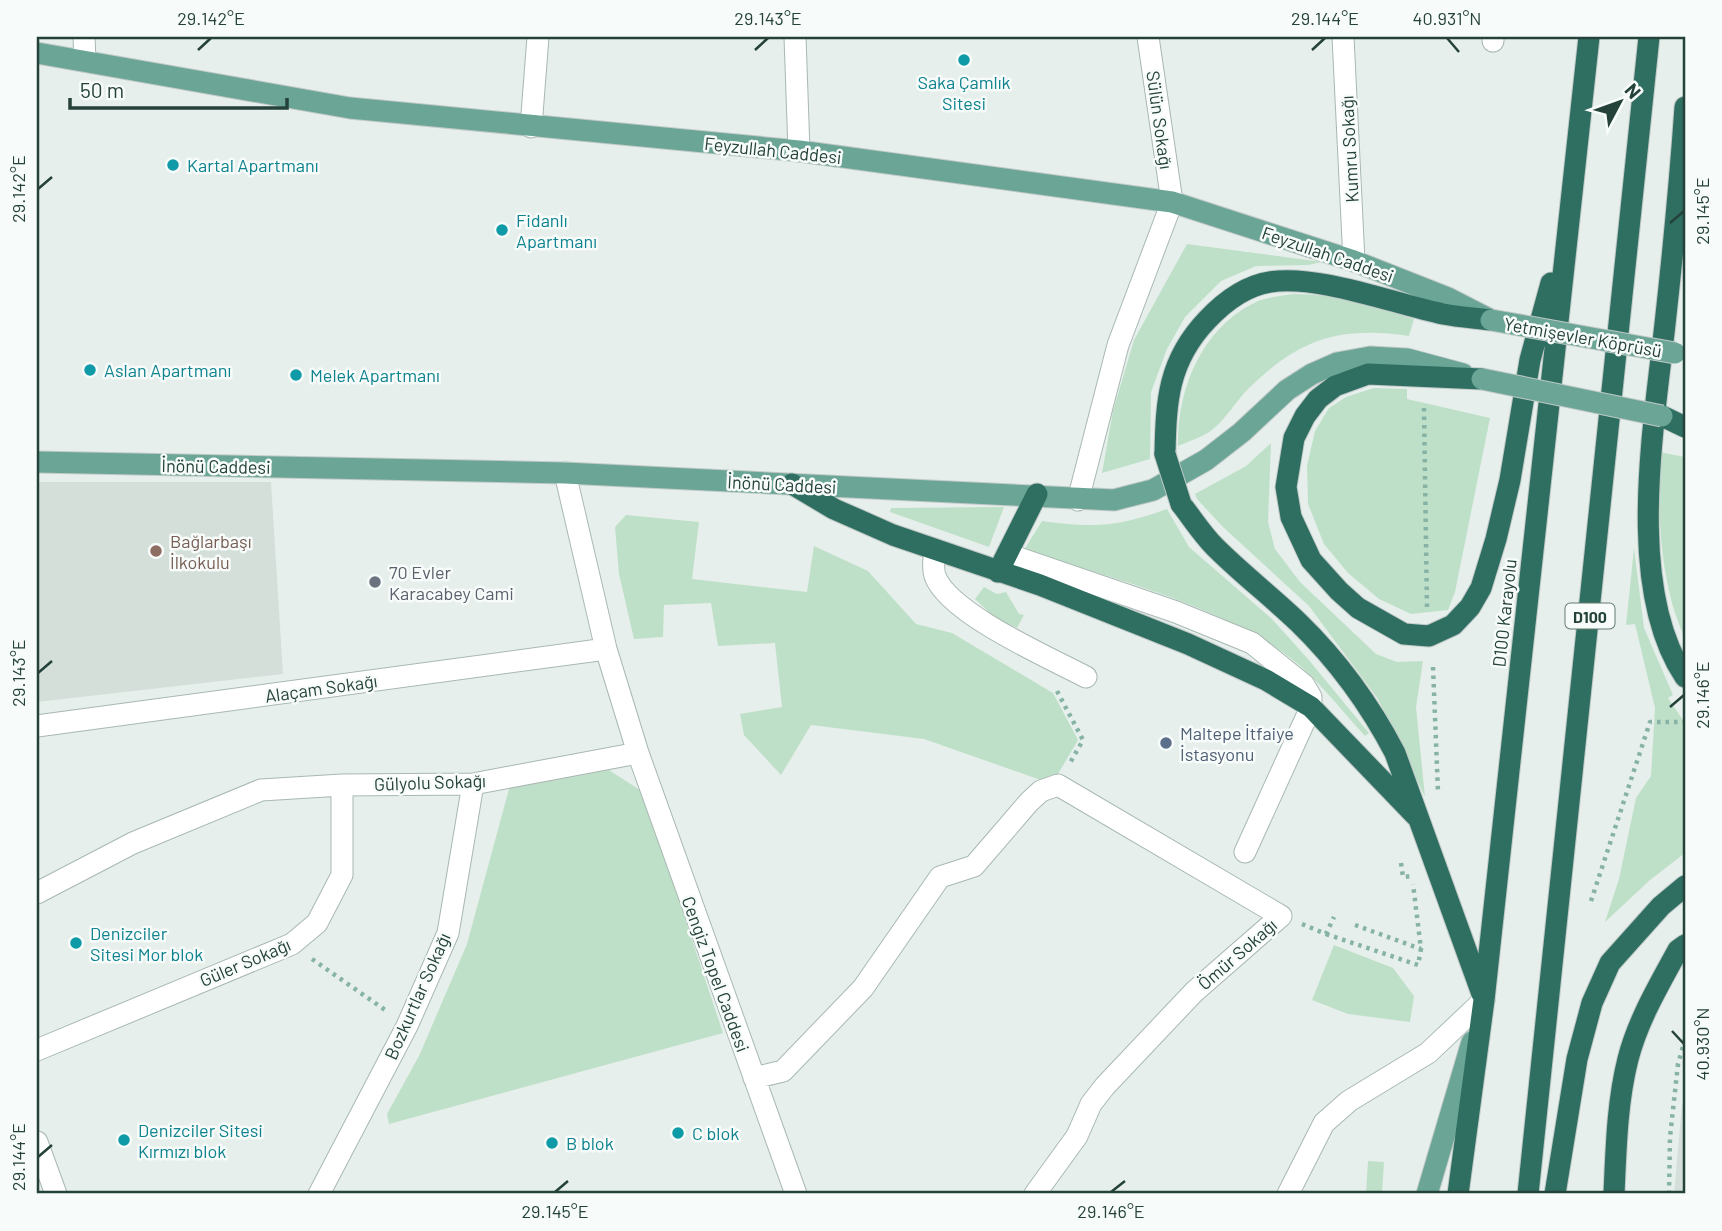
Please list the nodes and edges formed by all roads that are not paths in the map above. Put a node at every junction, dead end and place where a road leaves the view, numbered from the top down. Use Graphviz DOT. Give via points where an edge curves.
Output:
graph roads {
  1 [pos="84,37"];
  2 [pos="538,37"];
  3 [pos="795,37"];
  4 [pos="1148,37"];
  5 [pos="1343,37"];
  6 [pos="1589,37"];
  7 [pos="1649,37"];
  8 [pos="37,53"];
  9 [pos="85,61"];
  10 [pos="1685,107"];
  11 [pos="531,127"];
  12 [pos="799,150"];
  13 [pos="1172,202"];
  14 [pos="1567,227"];
  15 [pos="1354,261"];
  16 [pos="1491,320"];
  17 [pos="1682,356"];
  18 [pos="1482,379"];
  19 [pos="1662,416"];
  20 [pos="1685,420"];
  21 [pos="1685,427"];
  22 [pos="37,463"];
  23 [pos="565,473"];
  24 [pos="792,484"];
  25 [pos="1037,494"];
  26 [pos="1078,499"];
  27 [pos="935,550"];
  28 [pos="1002,563"];
  29 [pos="606,649"];
  30 [pos="1086,677"];
  31 [pos="1685,677"];
  32 [pos="1311,707"];
  33 [pos="37,726"];
  34 [pos="638,753"];
  35 [pos="473,784"];
  36 [pos="342,785"];
  37 [pos="1416,816"];
  38 [pos="1245,852"];
  39 [pos="1685,886"];
  40 [pos="37,892"];
  41 [pos="1685,903"];
  42 [pos="1685,945"];
  43 [pos="1484,1000"];
  44 [pos="37,1050"];
  45 [pos="1577,1059"];
  46 [pos="754,1078"];
  47 [pos="37,1142"];
  48 [pos="56,1194"];
  49 [pos="318,1194"];
  50 [pos="796,1194"];
  51 [pos="1035,1194"];
  52 [pos="1288,1194"];
  53 [pos="1427,1194"];
  54 [pos="1458,1194"];
  55 [pos="1528,1194"];
  56 [pos="1555,1194"];
  57 [pos="1614,1194"];
  1 -- 9 [label="street"];
  2 -- 11 [label="street"];
  3 -- 12 [label="street"];
  4 -- 13 [label="street, Sülün Sokağı"];
  5 -- 15 [label="street, Kumru Sokağı"];
  6 -- 14 [label="highway, D100 Karayolu"];
  7 -- 55 [label="highway, D100"];
  8 -- 9 [label="main road, Feyzullah Caddesi"];
  9 -- 11 [label="main road, Feyzullah Caddesi" via="350,108"];
  10 -- 31 [label="highway" via="1647,490 1652,576 1662,631"];
  11 -- 12 [label="main road, Feyzullah Caddesi"];
  12 -- 13 [label="main road, Feyzullah Caddesi"];
  13 -- 15 [label="main road, Feyzullah Caddesi"];
  13 -- 26 [label="street" via="1118,345"];
  14 -- 18 [label="highway" via="1530,360 1510,480 1481,588 1452,625 1429,636 1404,634 1358,608 1311,560 1292,517 1286,487 1294,438 1318,400 1335,386 1368,374"];
  14 -- 43 [label="highway, D100 Karayolu"];
  15 -- 16 [label="main road, Feyzullah Caddesi"];
  16 -- 17 [label="main road, Yetmişevler Köprüsü, bridge"];
  16 -- 37 [label="highway, bridge" via="1311,283 1271,281 1231,298 1216,310 1178,362 1166,404 1164,454 1181,504 1213,545 1300,624 1353,685 1395,753"];
  18 -- 19 [label="main road, bridge"];
  18 -- 26 [label="main road, İnönü Caddesi" via="1407,359 1370,357 1337,363 1287,390 1206,460 1153,490 1114,500"];
  19 -- 20 [label="main road"];
  19 -- 21 [label="highway"];
  22 -- 23 [label="main road, İnönü Caddesi"];
  23 -- 24 [label="main road, İnönü Caddesi"];
  23 -- 29 [label="street"];
  24 -- 25 [label="main road, İnönü Caddesi"];
  24 -- 27 [label="highway" via="834,509"];
  25 -- 26 [label="main road, İnönü Caddesi"];
  25 -- 28 [label="highway"];
  27 -- 28 [label="highway"];
  27 -- 30 [label="street" via="933,564 939,583 972,615"];
  28 -- 32 [label="highway" via="1040,585 1266,680"];
  29 -- 33 [label="street, Alaçam Sokağı"];
  29 -- 34 [label="street"];
  32 -- 37 [label="highway"];
  32 -- 38 [label="street"];
  34 -- 35 [label="street, Gülyolu Sokağı"];
  34 -- 46 [label="street, Cengiz Topel Caddesi"];
  35 -- 36 [label="street, Gülyolu Sokağı"];
  35 -- 49 [label="street, Bozkurtlar Sokağı" via="448,933 407,1026"];
  36 -- 40 [label="street, Gülyolu Sokağı" via="261,790 133,843"];
  36 -- 44 [label="street, Güler Sokağı" via="342,875 317,923 292,944"];
  37 -- 43 [label="highway"];
  39 -- 45 [label="highway" via="1610,963 1592,1003"];
  41 -- 45 [label="highway" via="1657,926 1606,989"];
  42 -- 57 [label="highway" via="1651,999 1628,1059"];
  43 -- 52 [label="street" via="1428,1053 1349,1101 1324,1123"];
  43 -- 53 [label="main road"];
  43 -- 54 [label="highway, D100 Karayolu"];
  45 -- 56 [label="highway"];
  46 -- 50 [label="street, Cengiz Topel Caddesi"];
  46 -- 51 [label="street, Ömür Sokağı" via="783,1071 863,988 940,877 974,866 1029,802 1058,785 1281,916 1194,992 1105,1086 1077,1136"];
  47 -- 48 [label="street"];
}
